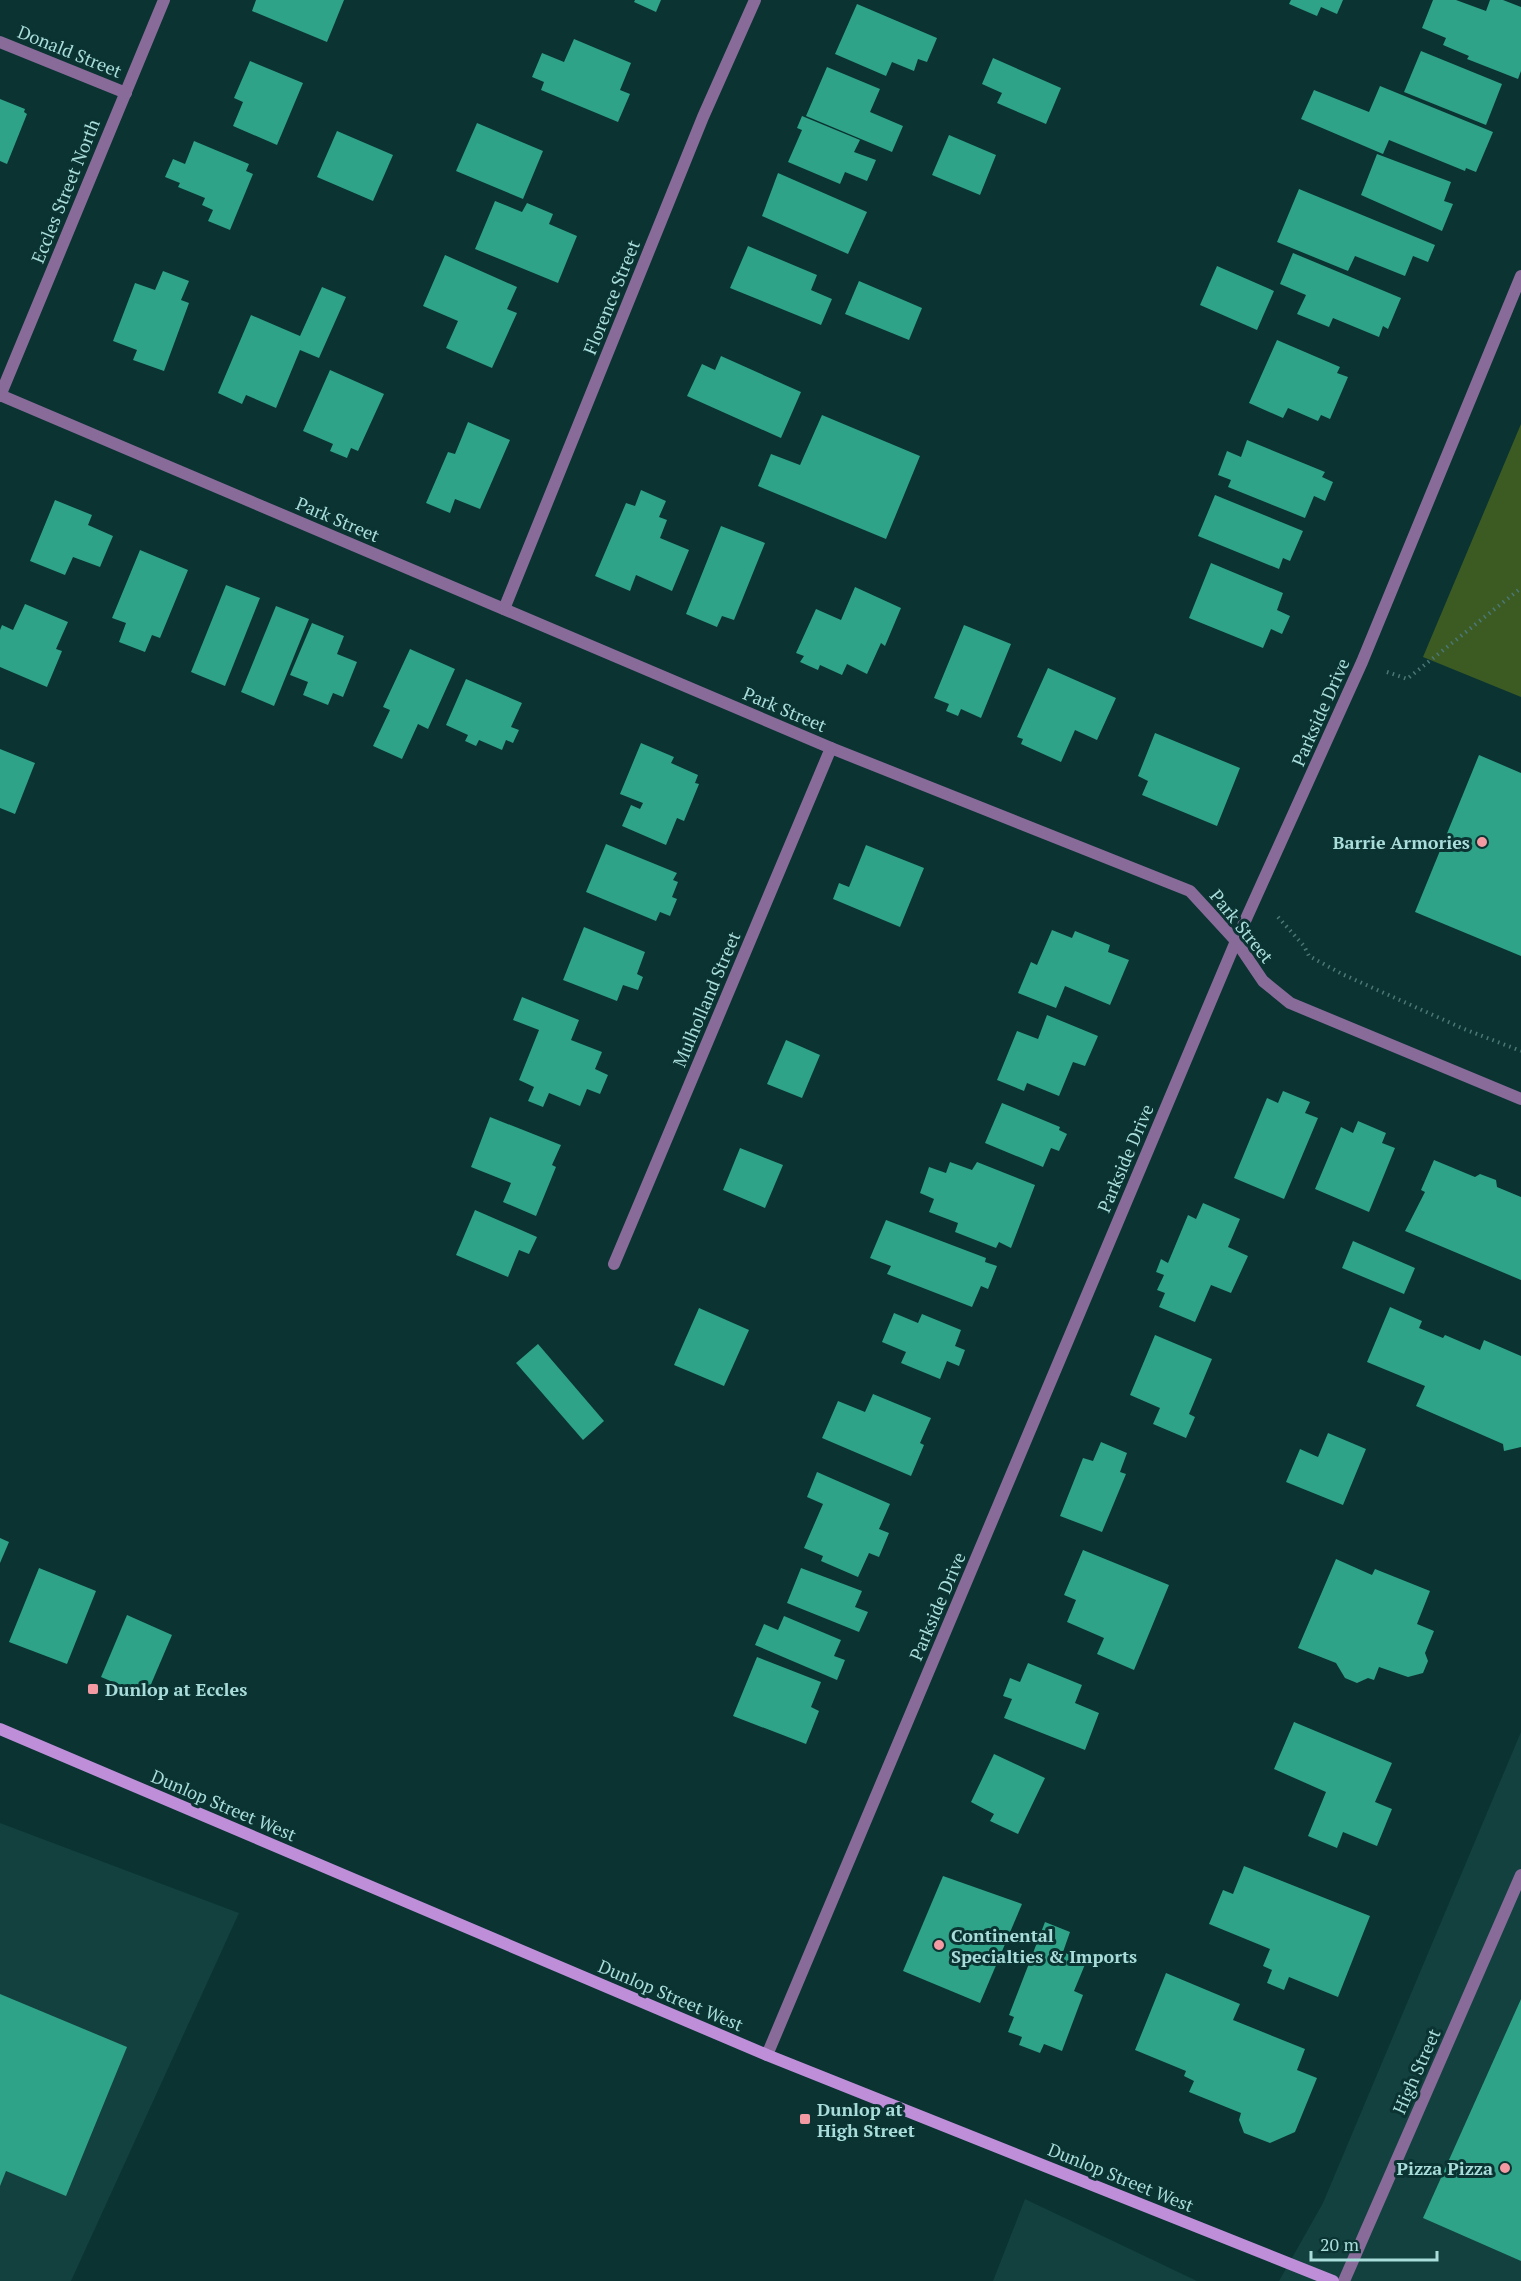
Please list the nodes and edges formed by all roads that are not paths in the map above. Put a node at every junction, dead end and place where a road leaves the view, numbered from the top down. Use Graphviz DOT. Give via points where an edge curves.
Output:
graph roads {
  1 [pos="164,0"];
  2 [pos="755,0"];
  3 [pos="0,42"];
  4 [pos="126,93"];
  5 [pos="1521,276"];
  6 [pos="0,396"];
  7 [pos="504,609"];
  8 [pos="831,748"];
  9 [pos="1236,941"];
  10 [pos="1521,1099"];
  11 [pos="614,1264"];
  12 [pos="0,1729"];
  13 [pos="1521,1875"];
  14 [pos="767,2055"];
  15 [pos="1333,2281"];
  16 [pos="1344,2281"];
  1 -- 4 [label="street, Eccles Street North"];
  2 -- 7 [label="street, Florence Street" via="703,117"];
  3 -- 4 [label="street, Donald Street"];
  4 -- 6 [label="street, Eccles Street North"];
  5 -- 9 [label="street, Parkside Drive" via="1362,662"];
  6 -- 7 [label="street, Park Street"];
  7 -- 8 [label="street, Park Street"];
  8 -- 9 [label="street, Park Street" via="1190,891"];
  8 -- 11 [label="street, Mulholland Street"];
  9 -- 10 [label="street, Park Street" via="1263,981 1290,1003"];
  9 -- 14 [label="street, Parkside Drive"];
  12 -- 14 [label="main road, Dunlop Street West"];
  13 -- 16 [label="street, High Street"];
  14 -- 15 [label="main road, Dunlop Street West"];
}
